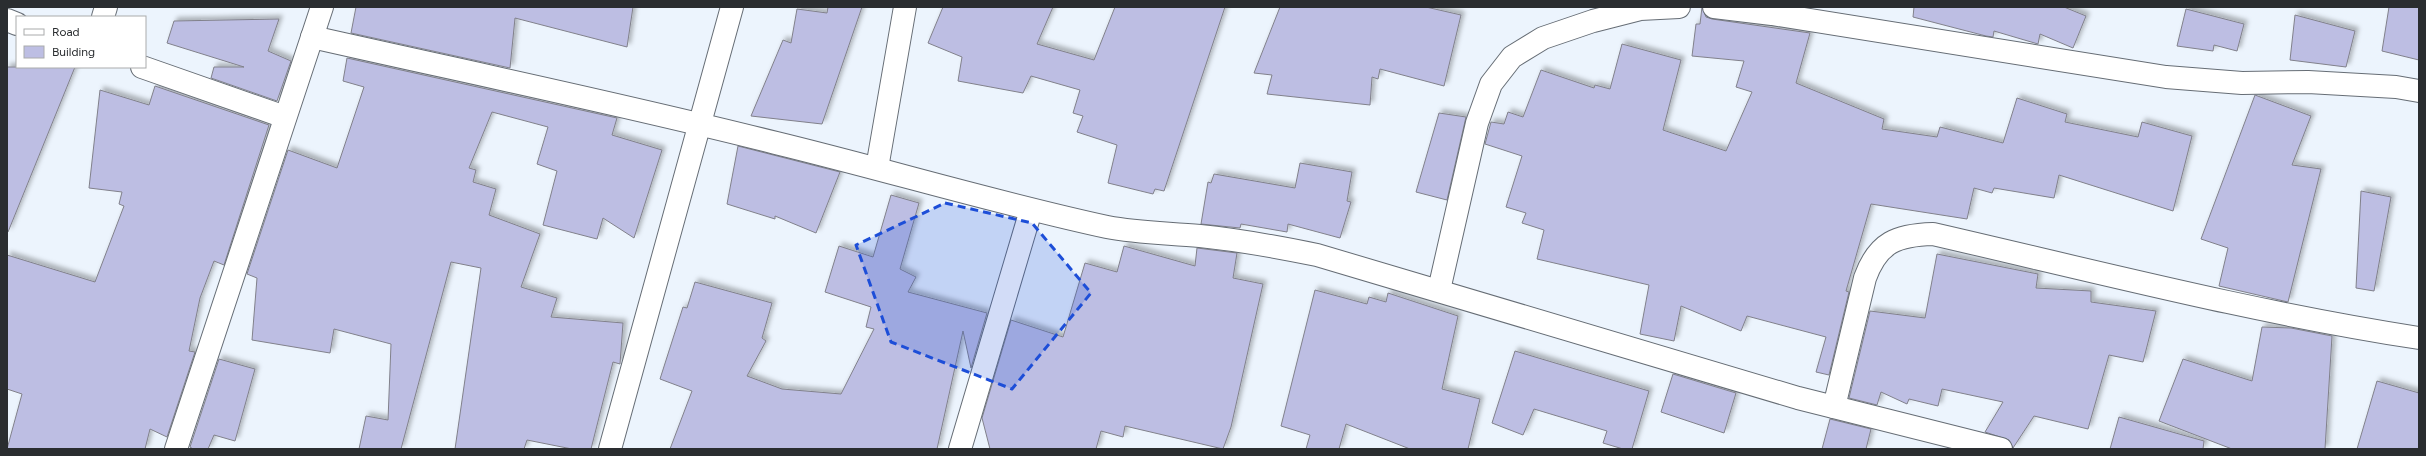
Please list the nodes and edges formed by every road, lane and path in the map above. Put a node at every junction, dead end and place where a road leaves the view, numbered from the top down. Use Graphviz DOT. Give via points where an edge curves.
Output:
graph roads {
  1 [pos="322,7"];
  2 [pos="732,7"];
  3 [pos="905,7"];
  4 [pos="1679,7"];
  5 [pos="1714,7"];
  6 [pos="312,37"];
  7 [pos="145,68"];
  8 [pos="2419,91"];
  9 [pos="285,117"];
  10 [pos="700,124"];
  11 [pos="877,168"];
  12 [pos="1031,210"];
  13 [pos="1440,290"];
  14 [pos="2419,338"];
  15 [pos="1834,407"];
  16 [pos="176,449"];
  17 [pos="610,449"];
  18 [pos="960,449"];
  19 [pos="2001,449"];
  1 -- 6 [label="street"];
  2 -- 10 [label="street"];
  3 -- 11 [label="street"];
  4 -- 13 [label="street" via="1640,9 1593,21 1543,38 1512,57 1490,84 1477,123"];
  5 -- 8 [label="street" via="2166,77 2242,83 2308,82 2364,85"];
  6 -- 9 [label="street"];
  6 -- 10 [label="street"];
  7 -- 9 [label="street"];
  9 -- 16 [label="street"];
  10 -- 11 [label="street"];
  10 -- 17 [label="street"];
  11 -- 12 [label="street"];
  12 -- 13 [label="street" via="1140,233 1257,242 1317,255"];
  12 -- 18 [label="street"];
  13 -- 15 [label="street"];
  14 -- 15 [label="street" via="2237,303 1933,234 1908,235 1888,244 1872,260 1865,278"];
  15 -- 19 [label="street"];
}
